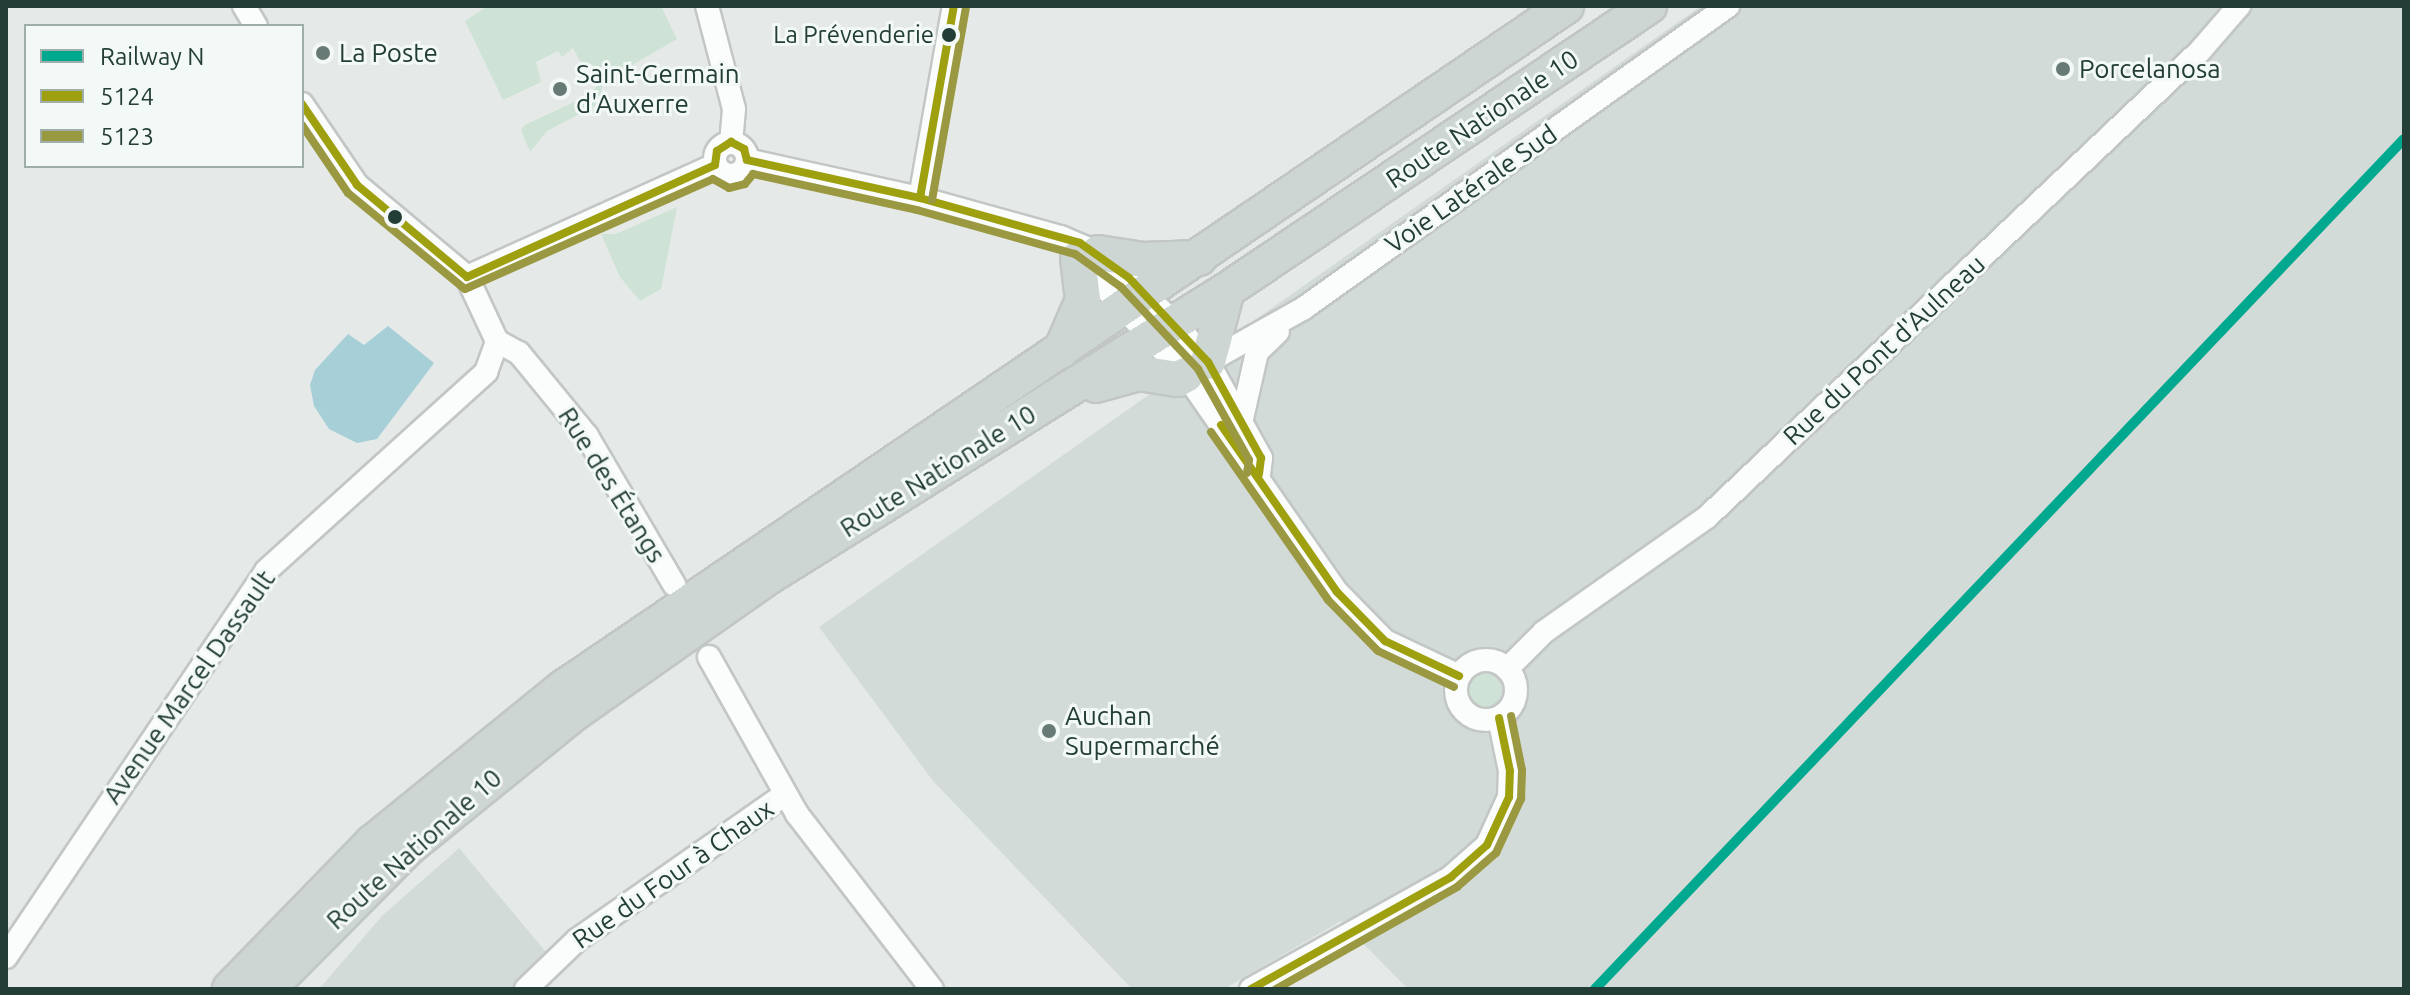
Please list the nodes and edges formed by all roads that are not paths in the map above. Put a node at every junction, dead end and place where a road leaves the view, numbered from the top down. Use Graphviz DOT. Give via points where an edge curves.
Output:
graph roads {
  1 [pos="244,6"];
  2 [pos="707,6"];
  3 [pos="954,6"];
  4 [pos="1566,6"];
  5 [pos="1649,6"];
  6 [pos="1728,6"];
  7 [pos="2239,6"];
  8 [pos="255,24"];
  9 [pos="304,107"];
  10 [pos="731,142"];
  11 [pos="747,160"];
  12 [pos="715,165"];
  13 [pos="920,198"];
  14 [pos="1245,228"];
  15 [pos="1079,249"];
  16 [pos="1200,258"];
  17 [pos="467,277"];
  18 [pos="1227,290"];
  19 [pos="1304,308"];
  20 [pos="1148,316"];
  21 [pos="497,341"];
  22 [pos="1061,351"];
  23 [pos="1197,368"];
  24 [pos="1057,396"];
  25 [pos="1241,423"];
  26 [pos="1259,474"];
  27 [pos="674,584"];
  28 [pos="709,657"];
  29 [pos="1507,669"];
  30 [pos="1459,676"];
  31 [pos="1499,718"];
  32 [pos="784,795"];
  33 [pos="6,957"];
  34 [pos="230,989"];
  35 [pos="268,989"];
  36 [pos="526,989"];
  37 [pos="932,989"];
  38 [pos="1251,989"];
  1 -- 8 [label="street"];
  2 -- 10 [label="street" via="734,109"];
  3 -- 13 [label="street"];
  4 -- 14 [label="main road"];
  5 -- 18 [label="main road, Route Nationale 10"];
  6 -- 19 [label="street, Voie Latérale Sud"];
  7 -- 29 [label="street, Rue du Pont d'Aulneau" via="2200,51 1707,517 1544,632"];
  9 -- 17 [label="street, Rue des Étangs" via="357,185"];
  10 -- 11 [label="street" via="744,149"];
  10 -- 12 [label="street" via="717,151"];
  11 -- 12 [label="street" via="733,176"];
  11 -- 13 [label="street"];
  12 -- 17 [label="street"];
  13 -- 15 [label="street"];
  14 -- 16 [label="main road"];
  14 -- 20 [label="main road" via="1238,250"];
  15 -- 16 [label="main road" via="1143,260"];
  15 -- 20 [label="street"];
  15 -- 22 [label="main road" via="1083,300"];
  16 -- 20 [label="main road"];
  17 -- 21 [label="street, Rue des Étangs"];
  18 -- 20 [label="main road, Route Nationale 10"];
  18 -- 23 [label="main road"];
  19 -- 23 [label="street, Voie Latérale Sud"];
  19 -- 25 [label="street" via="1257,352"];
  20 -- 22 [label="main road, Route Nationale 10"];
  20 -- 23 [label="street"];
  20 -- 24 [label="main road"];
  21 -- 27 [label="street, Rue des Étangs" via="519,353 587,436"];
  21 -- 33 [label="street, Avenue Marcel Dassault" via="486,372 266,571"];
  22 -- 34 [label="main road, Route Nationale 10" via="563,688 372,843"];
  23 -- 24 [label="main road" via="1178,379 1139,373"];
  23 -- 25 [label="street"];
  23 -- 26 [label="street" via="1248,466"];
  24 -- 35 [label="main road, Route Nationale 10" via="765,579 576,712 409,847"];
  25 -- 26 [label="street" via="1261,458"];
  26 -- 30 [label="street" via="1346,602 1385,641"];
  28 -- 32 [label="street"];
  29 -- 30 [label="street" via="1481,660"];
  29 -- 31 [label="street" via="1516,695"];
  30 -- 31 [label="street" via="1455,695 1464,712 1481,720"];
  31 -- 38 [label="street" via="1510,771 1509,797 1487,845 1451,877"];
  32 -- 36 [label="street, Rue du Four à Chaux" via="577,940"];
  32 -- 37 [label="street, Rue du Four à Chaux"];
}
